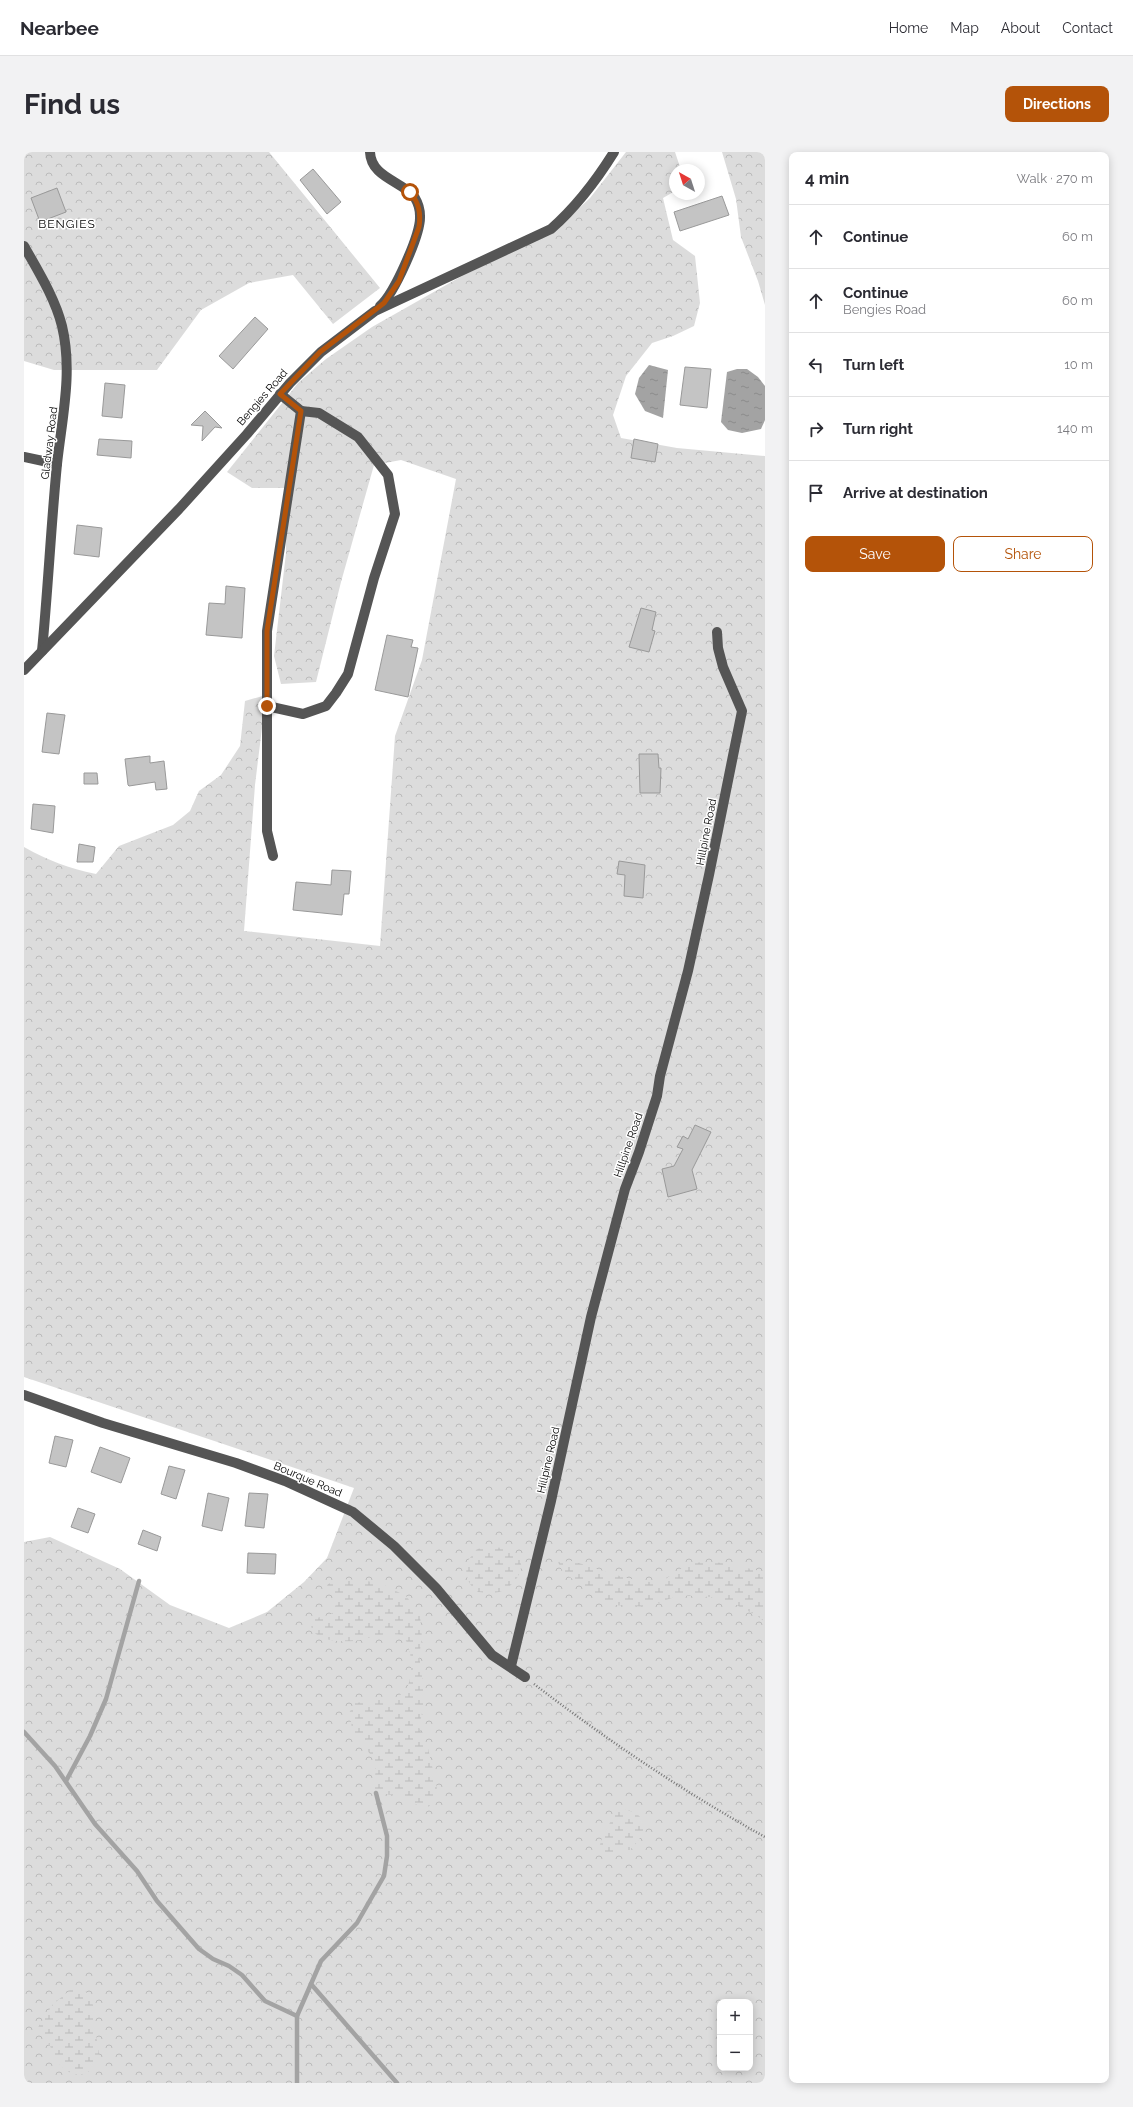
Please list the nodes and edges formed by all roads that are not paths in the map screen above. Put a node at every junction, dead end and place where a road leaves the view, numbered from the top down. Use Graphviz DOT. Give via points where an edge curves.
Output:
graph roads {
  1 [pos="370,152"];
  2 [pos="614,152"];
  3 [pos="24,246"];
  4 [pos="375,311"];
  5 [pos="280,394"];
  6 [pos="301,411"];
  7 [pos="24,457"];
  8 [pos="57,464"];
  9 [pos="717,632"];
  10 [pos="42,651"];
  11 [pos="24,670"];
  12 [pos="267,706"];
  13 [pos="273,856"];
  14 [pos="24,1395"];
  15 [pos="511,1666"];
  16 [pos="525,1678"];
  1 -- 4 [label="street" via="372,161 380,172 410,192 416,200 420,216 419,227 399,281"];
  2 -- 4 [label="street, Bengies Road" via="596,181 571,212 551,229"];
  3 -- 8 [label="street, Gladway Road" via="50,294 62,325 66,353 66,402"];
  4 -- 5 [label="street, Bengies Road" via="320,352"];
  5 -- 6 [label="street"];
  5 -- 10 [label="street, Bengies Road" via="179,509"];
  6 -- 12 [label="street" via="267,631"];
  6 -- 12 [label="street" via="319,413 358,437 388,475 395,514 374,578 348,674 336,693 326,706 303,714"];
  7 -- 8 [label="street"];
  8 -- 10 [label="street, Gladway Road"];
  9 -- 15 [label="street, Hillpine Road" via="723,667 742,711 710,875 657,1096 625,1189 591,1317 551,1501"];
  10 -- 11 [label="street, Bengies Road"];
  12 -- 13 [label="street" via="267,831"];
  14 -- 15 [label="street, Bourque Road" via="278,1478 353,1512 394,1546 436,1588 492,1655"];
  15 -- 16 [label="street, Bourque Road"];
}
